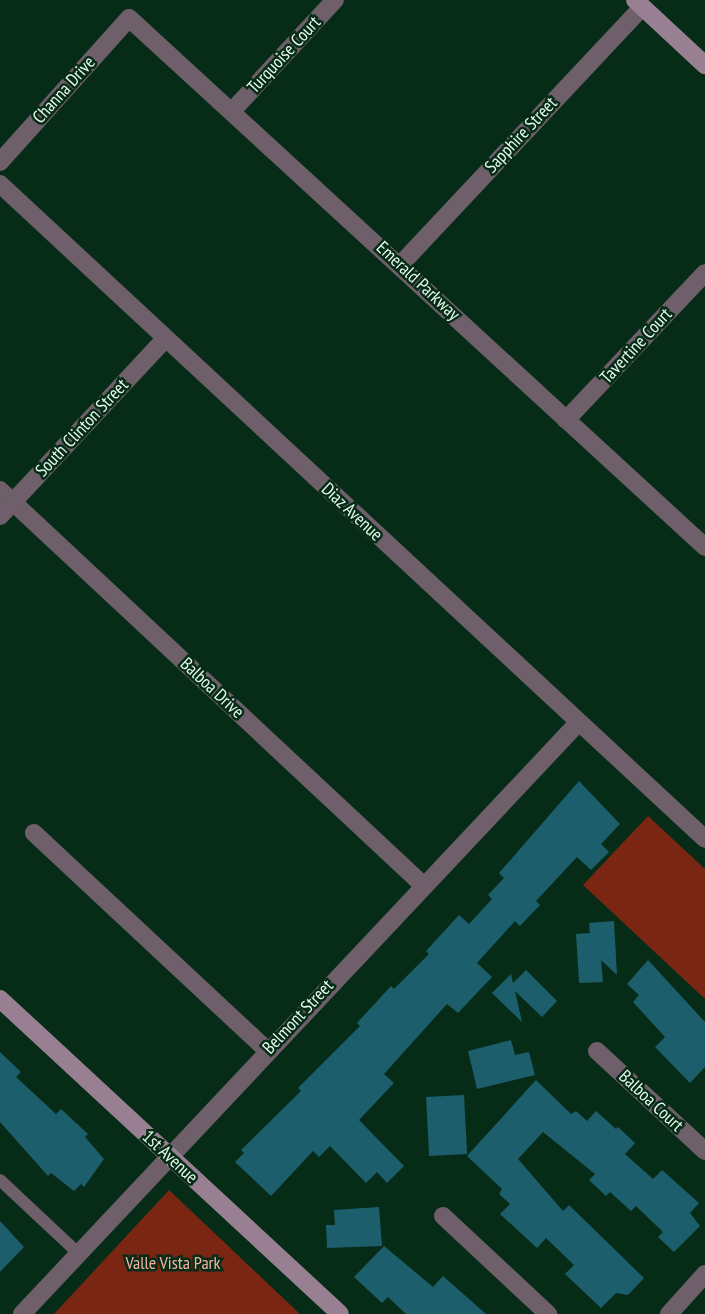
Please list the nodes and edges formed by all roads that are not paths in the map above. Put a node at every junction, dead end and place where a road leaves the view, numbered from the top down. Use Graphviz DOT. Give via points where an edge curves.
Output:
graph roads {
  1 [pos="335,0"];
  2 [pos="638,3"];
  3 [pos="129,18"];
  4 [pos="705,65"];
  5 [pos="233,110"];
  6 [pos="0,162"];
  7 [pos="0,184"];
  8 [pos="401,264"];
  9 [pos="705,273"];
  10 [pos="165,339"];
  11 [pos="566,420"];
  12 [pos="7,496"];
  13 [pos="0,516"];
  14 [pos="705,547"];
  15 [pos="578,723"];
  16 [pos="34,833"];
  17 [pos="705,839"];
  18 [pos="424,886"];
  19 [pos="0,999"];
  20 [pos="267,1050"];
  21 [pos="597,1051"];
  22 [pos="705,1151"];
  23 [pos="168,1156"];
  24 [pos="0,1180"];
  25 [pos="443,1216"];
  26 [pos="78,1253"];
  27 [pos="705,1274"];
  28 [pos="22,1314"];
  29 [pos="340,1314"];
  30 [pos="548,1314"];
  31 [pos="669,1314"];
  1 -- 5 [label="street, Turquoise Court"];
  2 -- 4 [label="street"];
  2 -- 8 [label="street, Sapphire Street"];
  3 -- 5 [label="street, Emerald Parkway"];
  3 -- 6 [label="street, Channa Drive"];
  5 -- 8 [label="street, Emerald Parkway"];
  7 -- 10 [label="street, Diaz Avenue"];
  8 -- 11 [label="street, Emerald Parkway"];
  9 -- 11 [label="street, Tavertine Court"];
  10 -- 12 [label="street, South Clinton Street"];
  10 -- 15 [label="street, Diaz Avenue"];
  11 -- 14 [label="street, Emerald Parkway"];
  12 -- 13 [label="street, South Clinton Street"];
  12 -- 18 [label="street, Balboa Drive"];
  15 -- 17 [label="street, Diaz Avenue"];
  15 -- 18 [label="street, Belmont Street"];
  16 -- 20 [label="street"];
  18 -- 20 [label="street, Belmont Street"];
  19 -- 23 [label="street, 1st Avenue"];
  20 -- 23 [label="street, Belmont Street"];
  21 -- 22 [label="street, Balboa Court"];
  23 -- 26 [label="street, Belmont Street"];
  23 -- 29 [label="street, 1st Avenue"];
  24 -- 26 [label="lane"];
  25 -- 30 [label="street"];
  26 -- 28 [label="street, Belmont Street"];
  27 -- 31 [label="street"];
}
